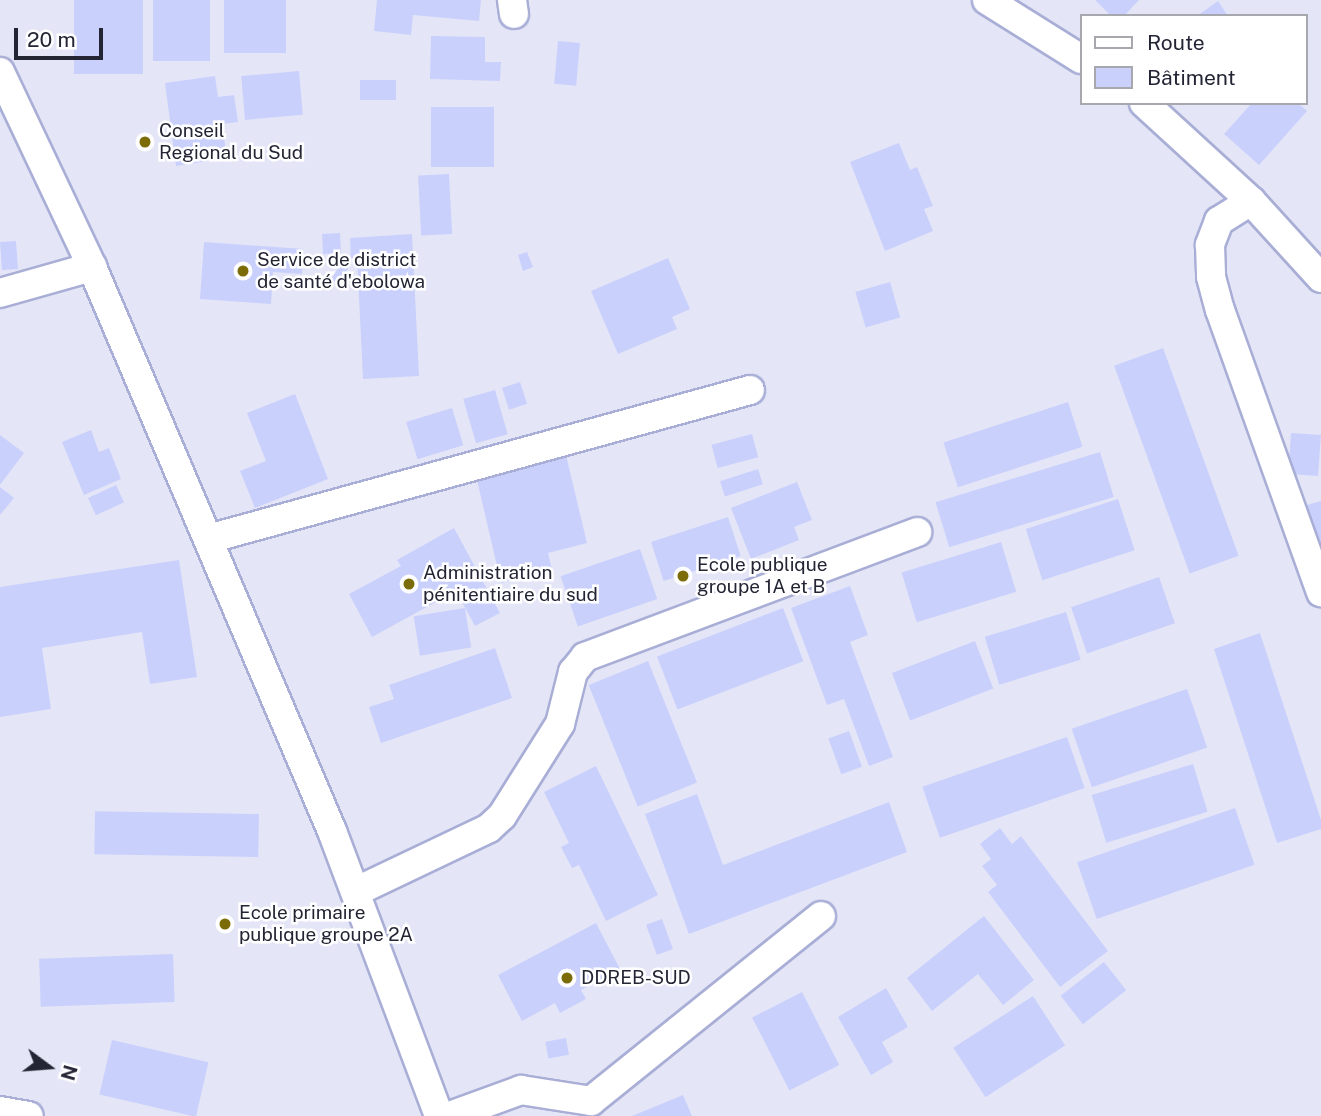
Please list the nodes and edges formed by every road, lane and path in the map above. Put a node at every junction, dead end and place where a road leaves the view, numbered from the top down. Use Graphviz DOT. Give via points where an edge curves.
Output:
graph roads {
  1 [pos="987,0"];
  2 [pos="1080,58"];
  3 [pos="0,72"];
  4 [pos="1146,105"];
  5 [pos="1251,201"];
  6 [pos="92,267"];
  7 [pos="1321,278"];
  8 [pos="0,293"];
  9 [pos="750,390"];
  10 [pos="917,532"];
  11 [pos="208,539"];
  12 [pos="1321,592"];
  13 [pos="355,892"];
  14 [pos="821,916"];
  15 [pos="0,1111"];
  16 [pos="29,1116"];
  17 [pos="439,1116"];
  18 [pos="450,1116"];
  1 -- 2 [label="street"];
  3 -- 6 [label="street"];
  4 -- 5 [label="street"];
  5 -- 7 [label="street"];
  5 -- 12 [label="street" via="1219,220 1210,245 1211,277"];
  6 -- 8 [label="street"];
  6 -- 11 [label="street"];
  9 -- 11 [label="street"];
  10 -- 13 [label="street" via="585,657 573,672 560,724 502,816 489,828"];
  11 -- 13 [label="street"];
  13 -- 17 [label="street"];
  14 -- 18 [label="street" via="592,1101 522,1090"];
  15 -- 16 [label="street"];
}
